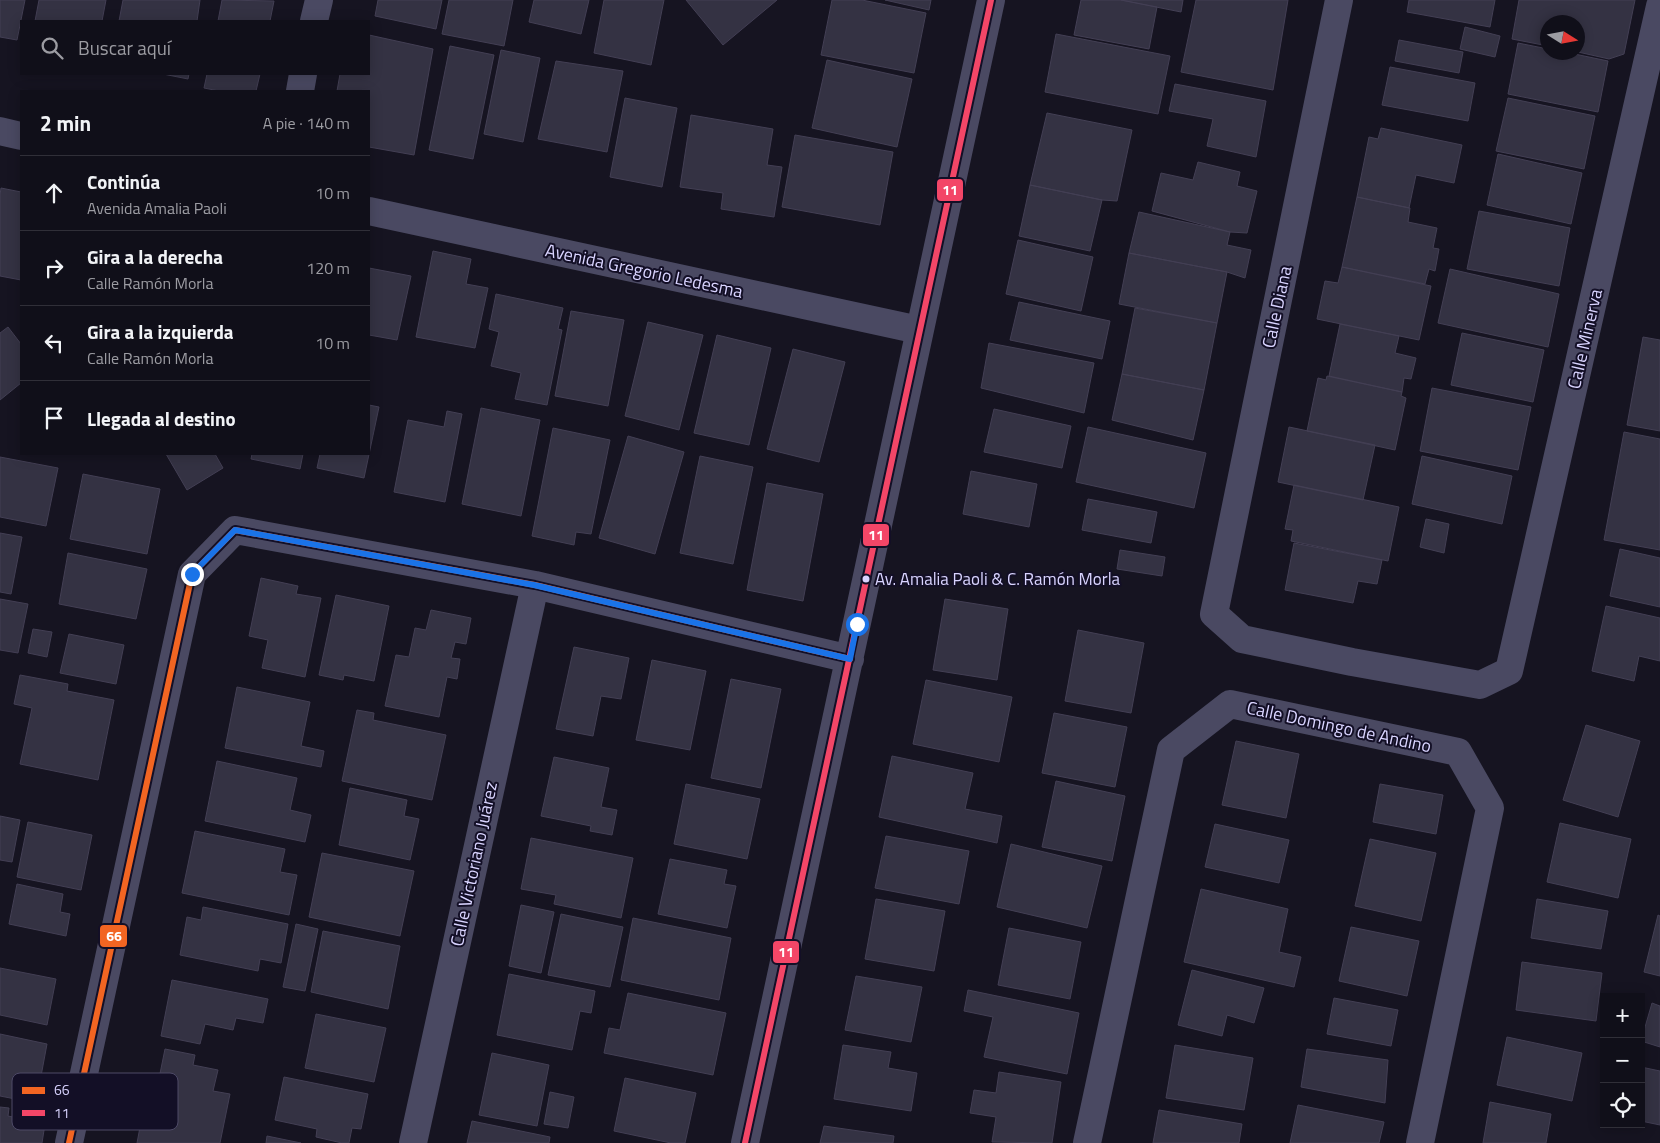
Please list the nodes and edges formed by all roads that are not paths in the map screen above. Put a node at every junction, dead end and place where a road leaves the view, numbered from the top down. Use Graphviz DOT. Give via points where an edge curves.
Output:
graph roads {
  1 [pos="319,0"];
  2 [pos="991,0"];
  3 [pos="1339,0"];
  4 [pos="1660,6"];
  5 [pos="314,20"];
  6 [pos="303,75"];
  7 [pos="300,90"];
  8 [pos="0,131"];
  9 [pos="20,136"];
  10 [pos="370,212"];
  11 [pos="919,330"];
  12 [pos="534,585"];
  13 [pos="850,659"];
  14 [pos="1509,671"];
  15 [pos="84,1073"];
  16 [pos="72,1130"];
  17 [pos="69,1143"];
  18 [pos="413,1143"];
  19 [pos="745,1143"];
  20 [pos="1087,1143"];
  21 [pos="1420,1143"];
  1 -- 5 [label="street"];
  2 -- 11 [label="street"];
  3 -- 14 [label="street, Calle Diana" via="1214,614 1242,638 1352,662 1480,686"];
  4 -- 14 [label="street, Calle Minerva"];
  6 -- 7 [label="street"];
  8 -- 9 [label="street"];
  10 -- 11 [label="street, Avenida Gregorio Ledesma"];
  11 -- 13 [label="street"];
  12 -- 13 [label="street"];
  12 -- 15 [label="street" via="235,530 192,574"];
  12 -- 18 [label="street, Calle Victoriano Juárez"];
  13 -- 19 [label="street"];
  16 -- 17 [label="street"];
  20 -- 21 [label="street, Calle Domingo de Andino" via="1172,750 1230,704 1458,752 1490,808"];
}
